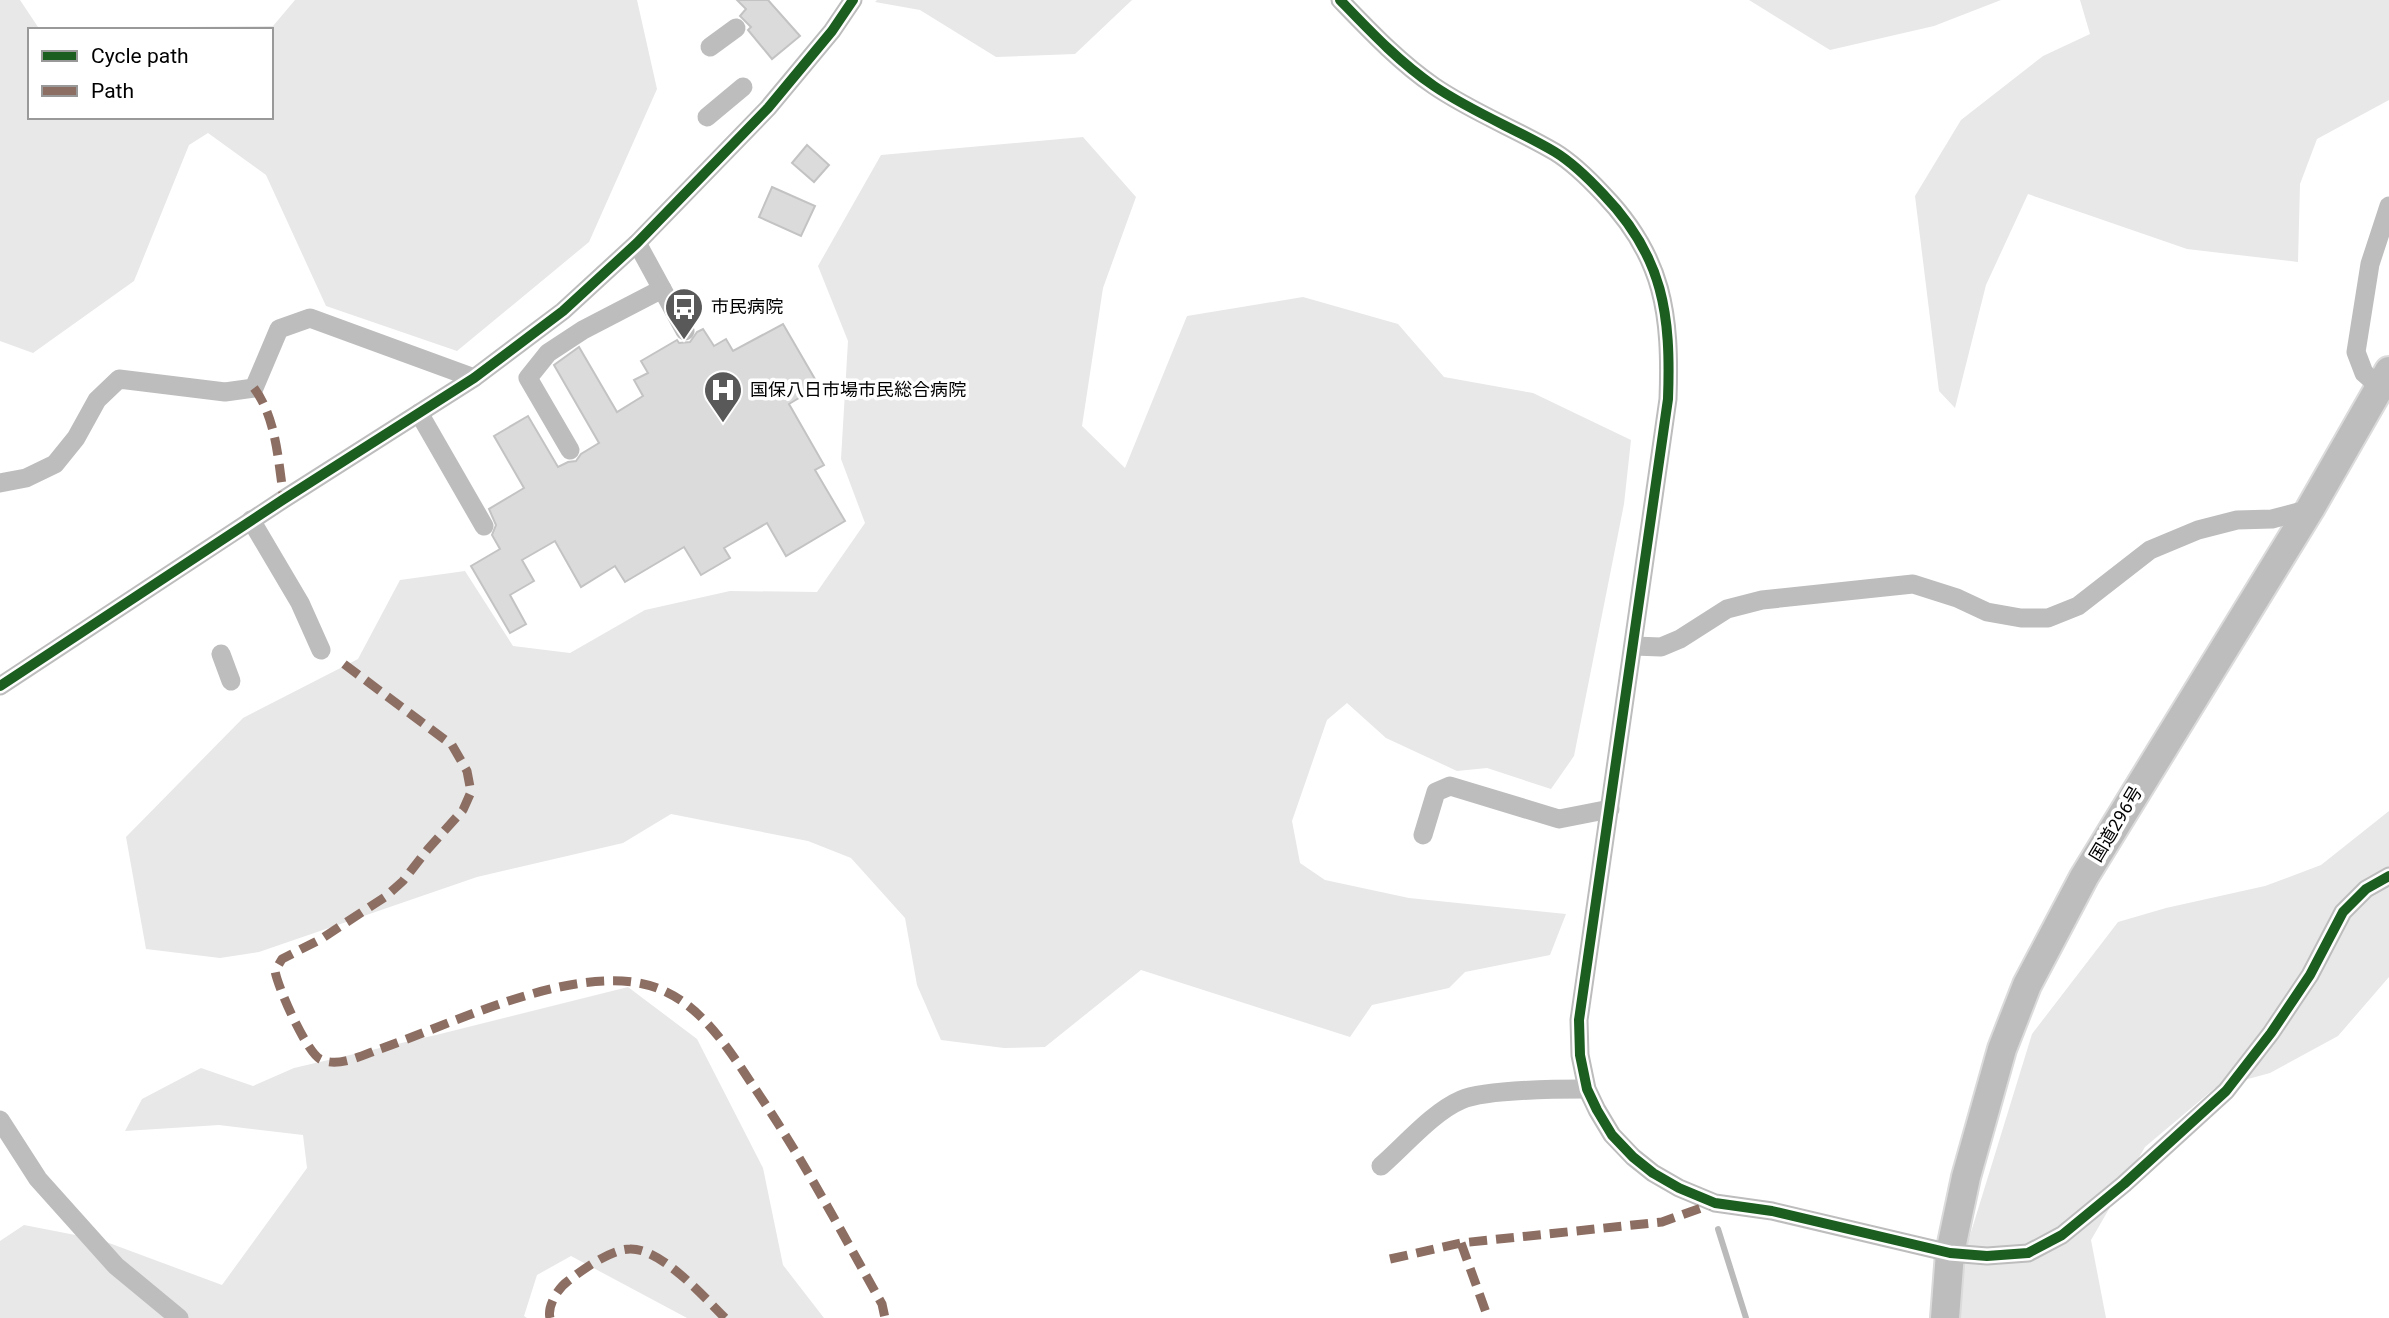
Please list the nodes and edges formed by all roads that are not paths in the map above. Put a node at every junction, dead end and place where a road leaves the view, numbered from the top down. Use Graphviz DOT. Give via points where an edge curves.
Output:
graph roads {
  1 [pos="853,0"];
  2 [pos="1340,0"];
  3 [pos="736,28"];
  4 [pos="710,47"];
  5 [pos="768,108"];
  6 [pos="707,117"];
  7 [pos="2389,206"];
  8 [pos="637,243"];
  9 [pos="662,289"];
  10 [pos="685,331"];
  11 [pos="474,378"];
  12 [pos="2384,379"];
  13 [pos="419,413"];
  14 [pos="570,450"];
  15 [pos="0,483"];
  16 [pos="2310,509"];
  17 [pos="251,520"];
  18 [pos="484,526"];
  19 [pos="1634,646"];
  20 [pos="321,650"];
  21 [pos="221,653"];
  22 [pos="231,681"];
  23 [pos="0,686"];
  24 [pos="1610,809"];
  25 [pos="1423,835"];
  26 [pos="2389,876"];
  27 [pos="1587,1089"];
  28 [pos="0,1120"];
  29 [pos="1381,1166"];
  30 [pos="1950,1253"];
  31 [pos="179,1318"];
  32 [pos="1945,1318"];
  1 -- 5 [label="street"];
  2 -- 19 [label="street" via="1383,45 1434,86 1558,154 1589,179 1640,237 1666,309 1670,350 1668,399"];
  3 -- 4 [label="street"];
  5 -- 6 [label="street" via="738,83"];
  5 -- 8 [label="street"];
  7 -- 12 [label="street" via="2370,264 2356,352 2364,373"];
  8 -- 9 [label="street"];
  8 -- 11 [label="street" via="563,311"];
  9 -- 10 [label="street"];
  9 -- 14 [label="street" via="548,353 528,378"];
  11 -- 13 [label="street"];
  11 -- 15 [label="street" via="310,318 279,329 254,388 225,392 119,379 97,400 55,464 26,478"];
  12 -- 16 [label="highway, 国道296号"];
  13 -- 17 [label="street"];
  13 -- 18 [label="street"];
  16 -- 19 [label="street" via="2198,530 2150,550 2078,606 2048,618 1987,612 1913,584 1762,600 1727,609 1661,647"];
  16 -- 30 [label="highway, 国道296号" via="2127,803 2027,985 1982,1117"];
  17 -- 20 [label="street" via="300,603"];
  17 -- 23 [label="street"];
  19 -- 24 [label="street"];
  21 -- 22 [label="street"];
  24 -- 25 [label="street" via="1559,819 1450,786 1436,792"];
  24 -- 27 [label="street" via="1579,1020"];
  26 -- 30 [label="street" via="2366,889 2343,912 2310,975 2226,1091 2124,1184 2062,1235 2028,1253"];
  27 -- 29 [label="street" via="1464,1098 1446,1108"];
  27 -- 30 [label="street" via="1612,1135 1633,1157 1678,1188 1715,1203 1772,1211"];
  28 -- 31 [label="street" via="38,1179 116,1266"];
  30 -- 32 [label="highway, 国道296号"];
}
